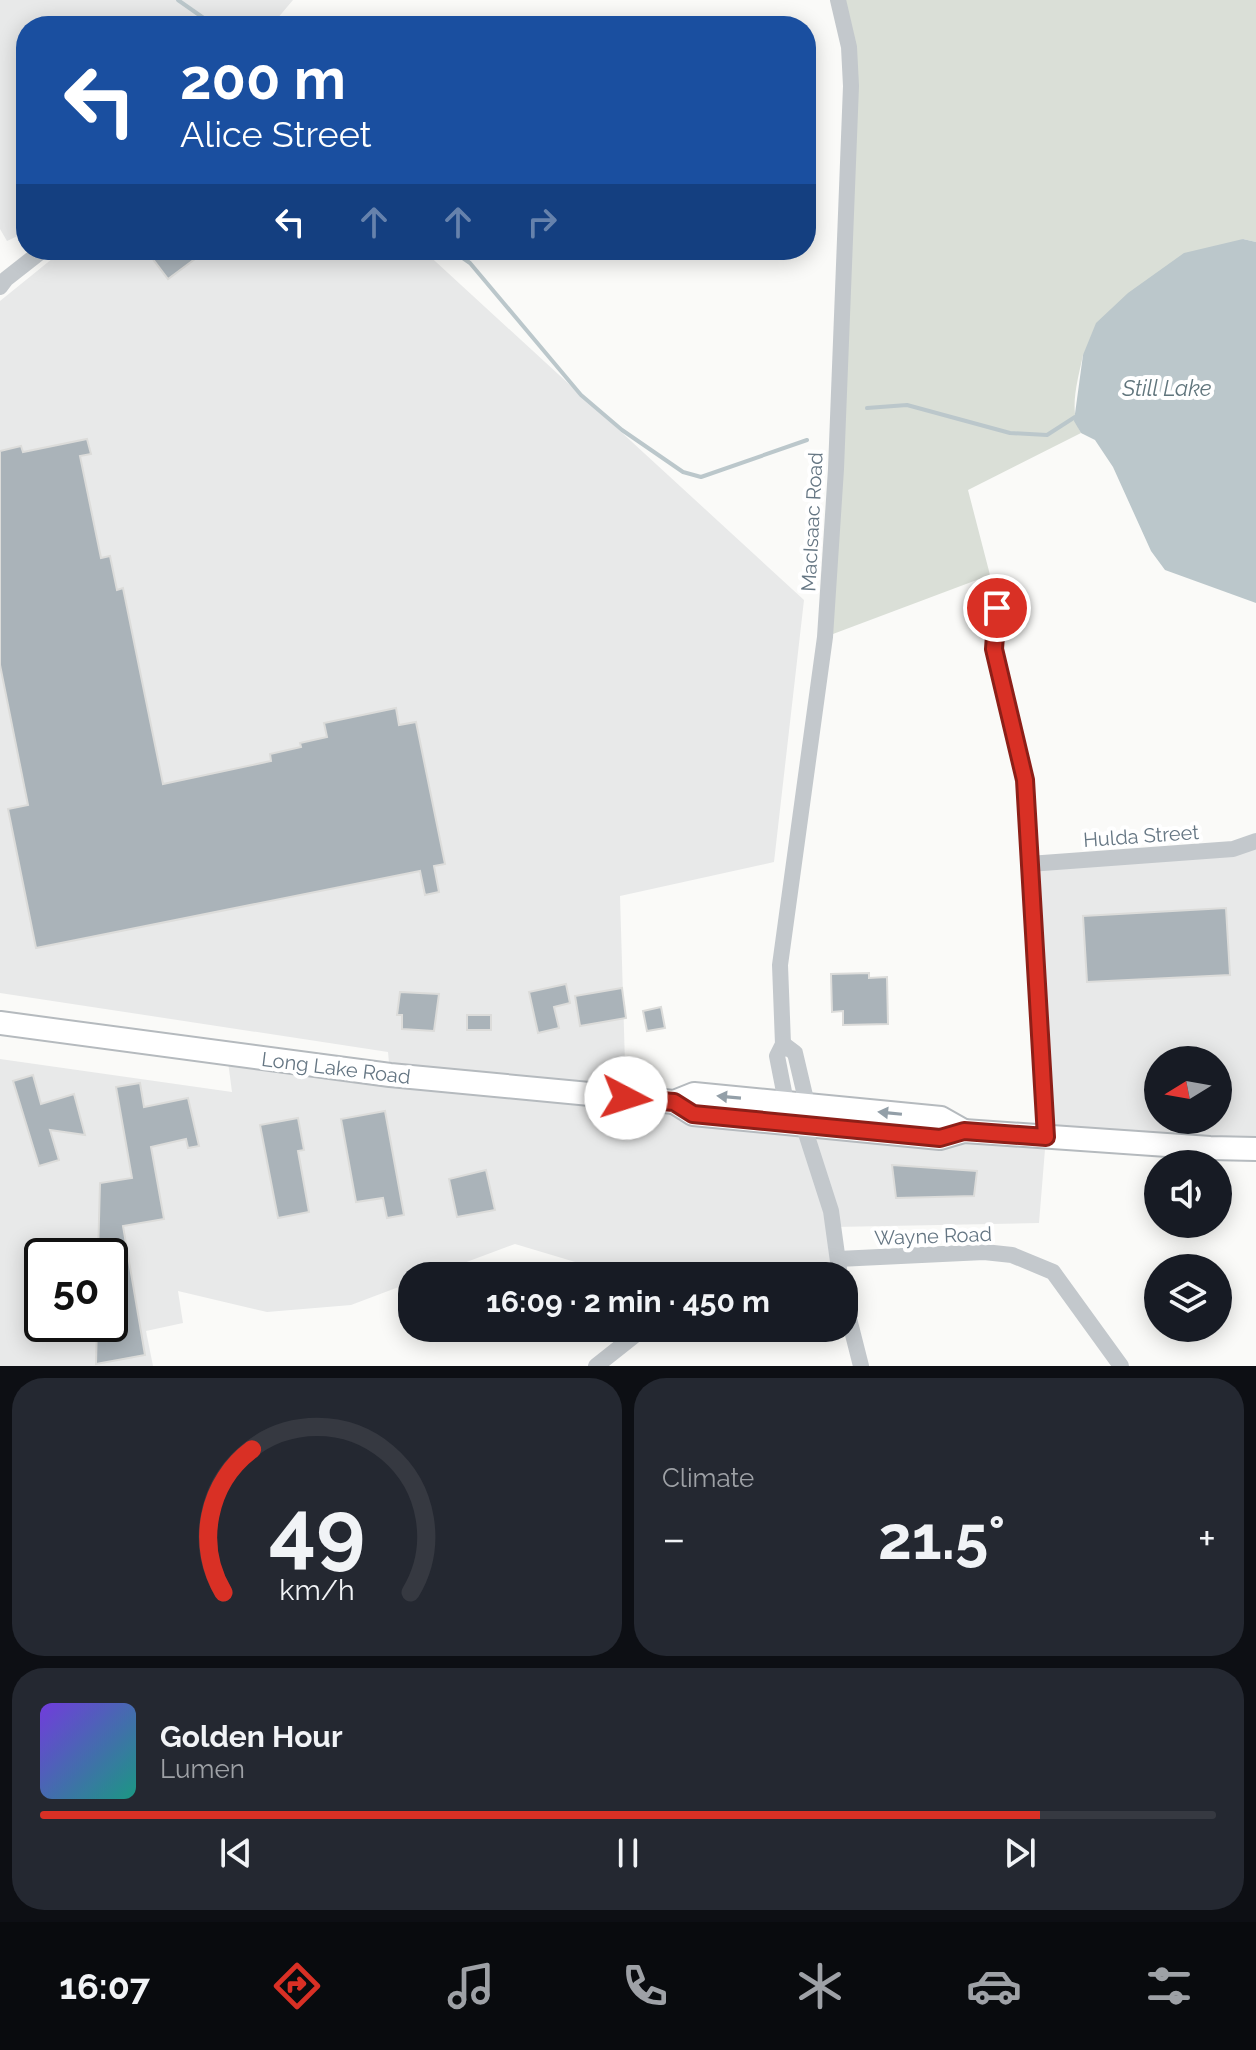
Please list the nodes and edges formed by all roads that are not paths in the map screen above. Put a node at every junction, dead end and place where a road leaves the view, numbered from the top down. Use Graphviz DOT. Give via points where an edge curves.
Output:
graph roads {
  1 [pos="838,0"];
  2 [pos="30,260"];
  3 [pos="2,281"];
  4 [pos="997,608"];
  5 [pos="1256,841"];
  6 [pos="1029,864"];
  7 [pos="0,1023"];
  8 [pos="798,1110"];
  9 [pos="1046,1137"];
  10 [pos="1256,1149"];
  11 [pos="838,1262"];
  12 [pos="858,1266"];
  13 [pos="626,1342"];
  14 [pos="855,1342"];
  15 [pos="596,1366"];
  16 [pos="861,1366"];
  17 [pos="1121,1366"];
  1 -- 8 [label="street, MacIsaac Road" via="851,86 836,469 825,637 780,965 783,1044 795,1053"];
  2 -- 3 [label="street"];
  4 -- 6 [label="street" via="994,649 1025,780"];
  5 -- 6 [label="street, Hulda Street" via="1233,849"];
  6 -- 9 [label="street"];
  7 -- 8 [label="main road, Long Lake Road" via="390,1075 674,1102 693,1114"];
  8 -- 9 [label="main road, Long Lake Road" via="941,1118 964,1131"];
  8 -- 11 [label="street, MacIsaac Road" via="831,1211"];
  9 -- 10 [label="main road, Long Lake Road"];
  12 -- 17 [label="street, Wayne Road" via="984,1252 1012,1255 1053,1272"];
  13 -- 15 [label="street"];
  14 -- 16 [label="street"];
}
